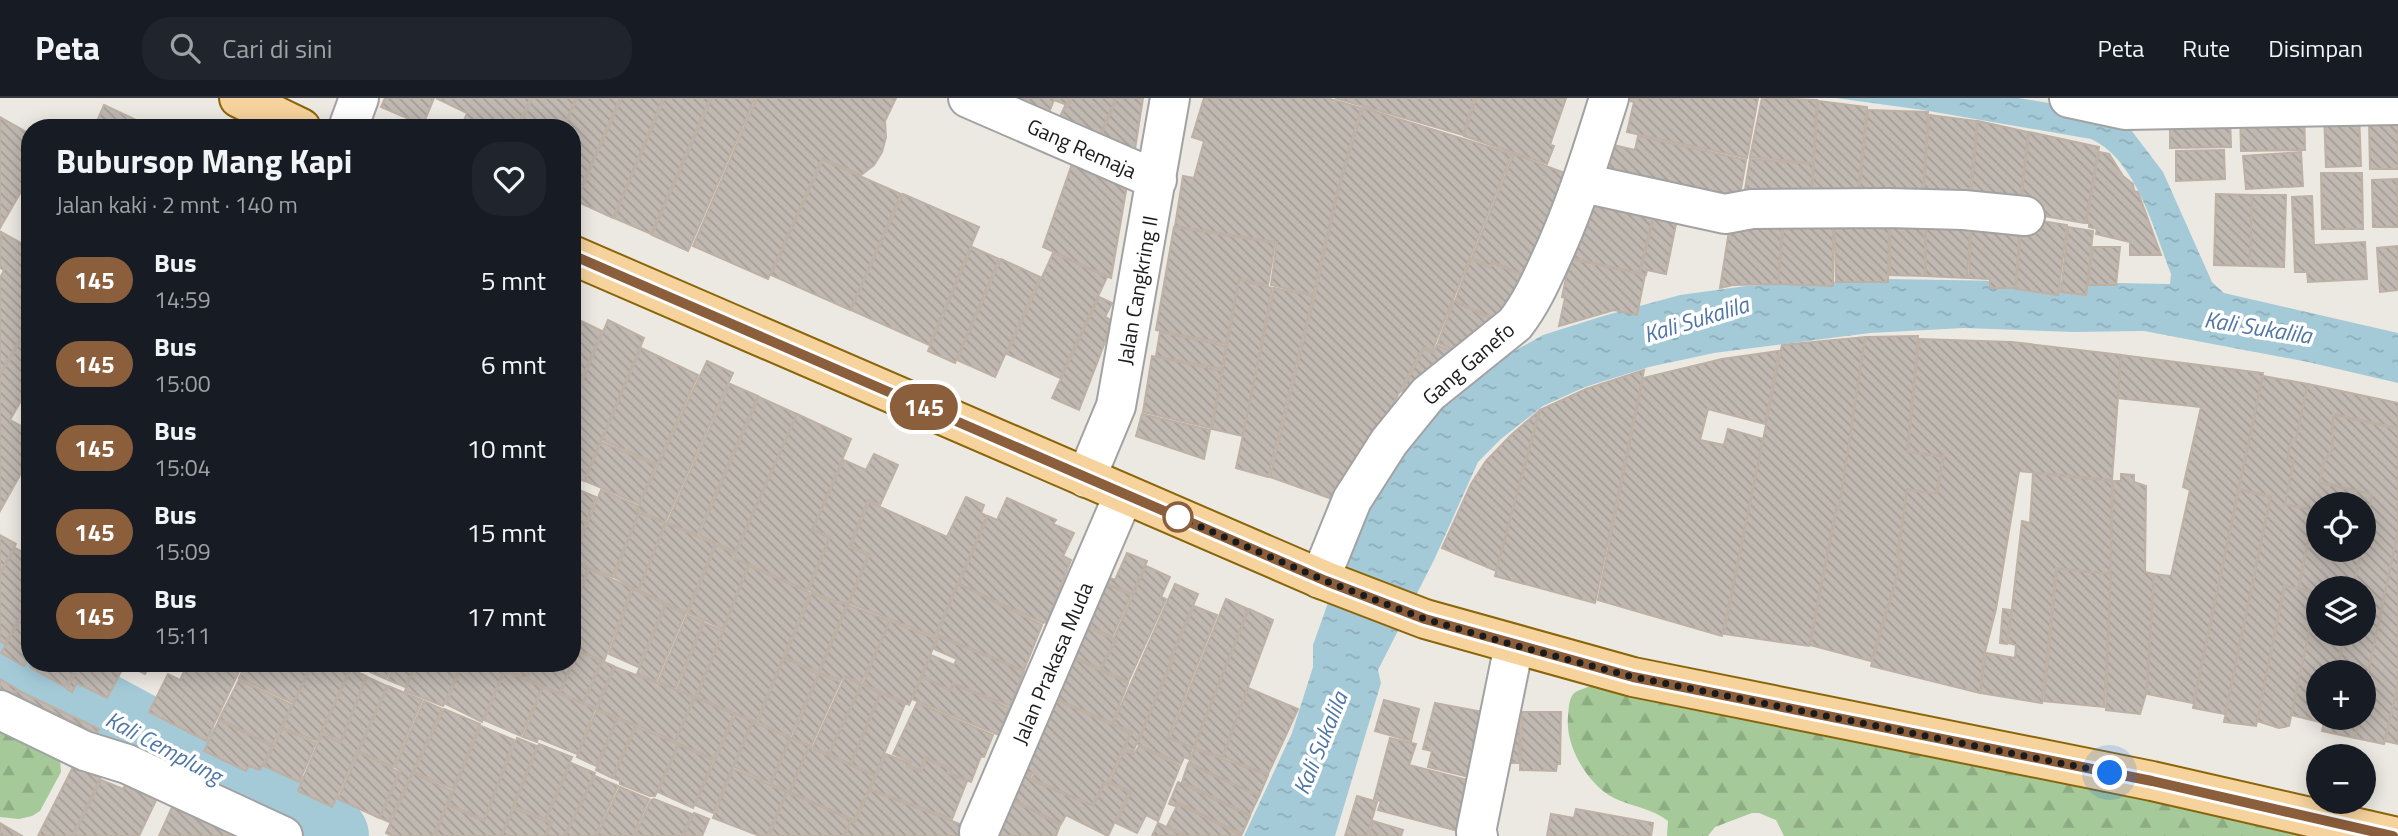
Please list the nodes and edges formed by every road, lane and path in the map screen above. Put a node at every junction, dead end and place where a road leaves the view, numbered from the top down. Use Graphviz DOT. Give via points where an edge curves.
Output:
graph roads {
  1 [pos="239,98"];
  2 [pos="359,98"];
  3 [pos="968,98"];
  4 [pos="1170,98"];
  5 [pos="1609,98"];
  6 [pos="2069,98"];
  7 [pos="2126,104"];
  8 [pos="2398,105"];
  9 [pos="282,119"];
  10 [pos="351,119"];
  11 [pos="1157,180"];
  12 [pos="1583,183"];
  13 [pos="2025,216"];
  14 [pos="581,259"];
  15 [pos="1086,478"];
  16 [pos="1124,494"];
  17 [pos="1323,580"];
  18 [pos="1514,645"];
  19 [pos="0,710"];
  20 [pos="264,832"];
  21 [pos="979,832"];
  22 [pos="1478,836"];
  23 [pos="2393,836"];
  1 -- 9 [label="main road"];
  2 -- 10 [label="street"];
  3 -- 11 [label="street, Gang Remaja"];
  4 -- 11 [label="street, Jalan Cangkring II"];
  5 -- 12 [label="street, Gang Ganefo"];
  6 -- 7 [label="street"];
  7 -- 8 [label="street"];
  11 -- 15 [label="street, Jalan Cangkring II" via="1116,406"];
  12 -- 13 [label="street" via="1725,215 1752,209 1888,208"];
  12 -- 17 [label="street, Gang Ganefo" via="1524,313 1428,394 1389,442 1352,500"];
  14 -- 15 [label="main road"];
  15 -- 16 [label="main road"];
  16 -- 17 [label="main road"];
  16 -- 21 [label="street, Jalan Prakasa Muda"];
  17 -- 18 [label="main road" via="1425,619"];
  18 -- 22 [label="street"];
  18 -- 23 [label="main road" via="1633,677 2152,781"];
  19 -- 20 [label="street" via="85,751 127,764"];
}
